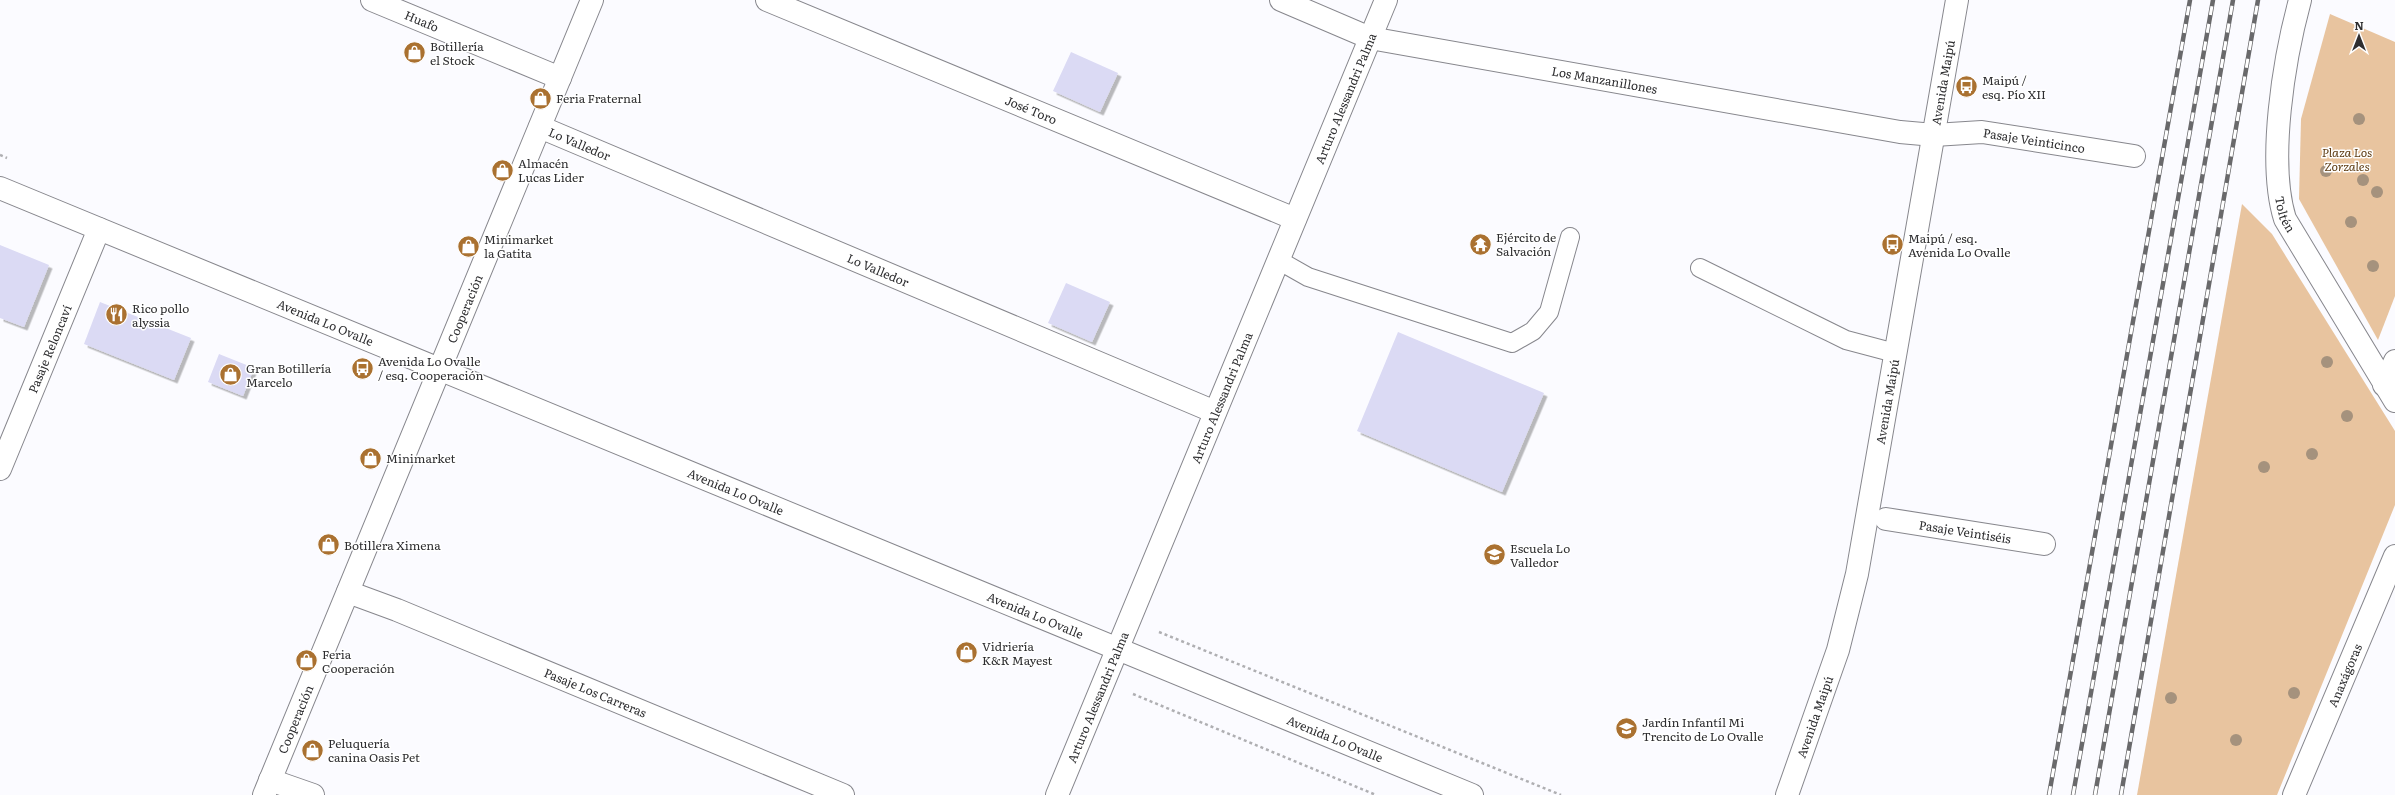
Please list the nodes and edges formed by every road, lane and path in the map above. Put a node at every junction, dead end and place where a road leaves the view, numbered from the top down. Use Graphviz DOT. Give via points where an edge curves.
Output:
graph roads {
  1 [pos="372,0"];
  2 [pos="592,0"];
  3 [pos="767,0"];
  4 [pos="1281,0"];
  5 [pos="1386,0"];
  6 [pos="1957,0"];
  7 [pos="2300,0"];
  8 [pos="1370,38"];
  9 [pos="560,78"];
  10 [pos="540,127"];
  11 [pos="1934,135"];
  12 [pos="2134,156"];
  13 [pos="0,188"];
  14 [pos="1295,219"];
  15 [pos="100,229"];
  16 [pos="1570,237"];
  17 [pos="1278,260"];
  18 [pos="1700,268"];
  19 [pos="1895,354"];
  20 [pos="2395,361"];
  21 [pos="440,370"];
  22 [pos="2390,393"];
  23 [pos="1215,412"];
  24 [pos="0,470"];
  25 [pos="1886,519"];
  26 [pos="2044,544"];
  27 [pos="2395,556"];
  28 [pos="348,592"];
  29 [pos="1159,632"];
  30 [pos="1118,648"];
  31 [pos="1133,694"];
  32 [pos="267,788"];
  33 [pos="313,795"];
  34 [pos="843,795"];
  35 [pos="1057,795"];
  36 [pos="1376,795"];
  37 [pos="1472,795"];
  38 [pos="1561,795"];
  39 [pos="1787,795"];
  40 [pos="2294,795"];
  1 -- 9 [label="street, Huafo"];
  2 -- 9 [label="street, Cooperación"];
  3 -- 14 [label="street, José Toro"];
  4 -- 8 [label="street, Los Manzanillones"];
  5 -- 8 [label="street, Arturo Alessandri Palma"];
  6 -- 11 [label="street, Avenida Maipú"];
  7 -- 22 [label="street, Toltén" via="2289,39 2278,135 2277,168 2281,204 2285,219"];
  8 -- 11 [label="street, Los Manzanillones" via="1900,132"];
  8 -- 14 [label="street, Arturo Alessandri Palma"];
  9 -- 10 [label="street, Cooperación"];
  10 -- 21 [label="street, Cooperación"];
  10 -- 23 [label="street, Lo Valledor"];
  11 -- 12 [label="street, Pasaje Veinticinco" via="1982,132"];
  11 -- 19 [label="street, Avenida Maipú"];
  13 -- 15 [label="street, Avenida Lo Ovalle"];
  14 -- 17 [label="street, Arturo Alessandri Palma"];
  15 -- 21 [label="street, Avenida Lo Ovalle"];
  15 -- 24 [label="street, Pasaje Reloncaví"];
  16 -- 17 [label="lane" via="1549,312 1533,331 1512,343 1308,277"];
  17 -- 23 [label="street, Arturo Alessandri Palma"];
  18 -- 19 [label="lane" via="1846,340"];
  19 -- 39 [label="street, Avenida Maipú" via="1859,560 1840,642 1824,695"];
  20 -- 22 [label="street"];
  21 -- 28 [label="street, Cooperación"];
  21 -- 30 [label="street, Avenida Lo Ovalle"];
  23 -- 30 [label="street, Arturo Alessandri Palma"];
  25 -- 26 [label="street, Pasaje Veintiséis"];
  27 -- 40 [label="street, Anaxágoras"];
  28 -- 32 [label="street, Cooperación"];
  28 -- 34 [label="street, Pasaje Los Carreras"];
  29 -- 38 [label="path"];
  30 -- 35 [label="street, Arturo Alessandri Palma"];
  30 -- 37 [label="street, Avenida Lo Ovalle"];
  31 -- 36 [label="path"];
  32 -- 33 [label="street"];
}
